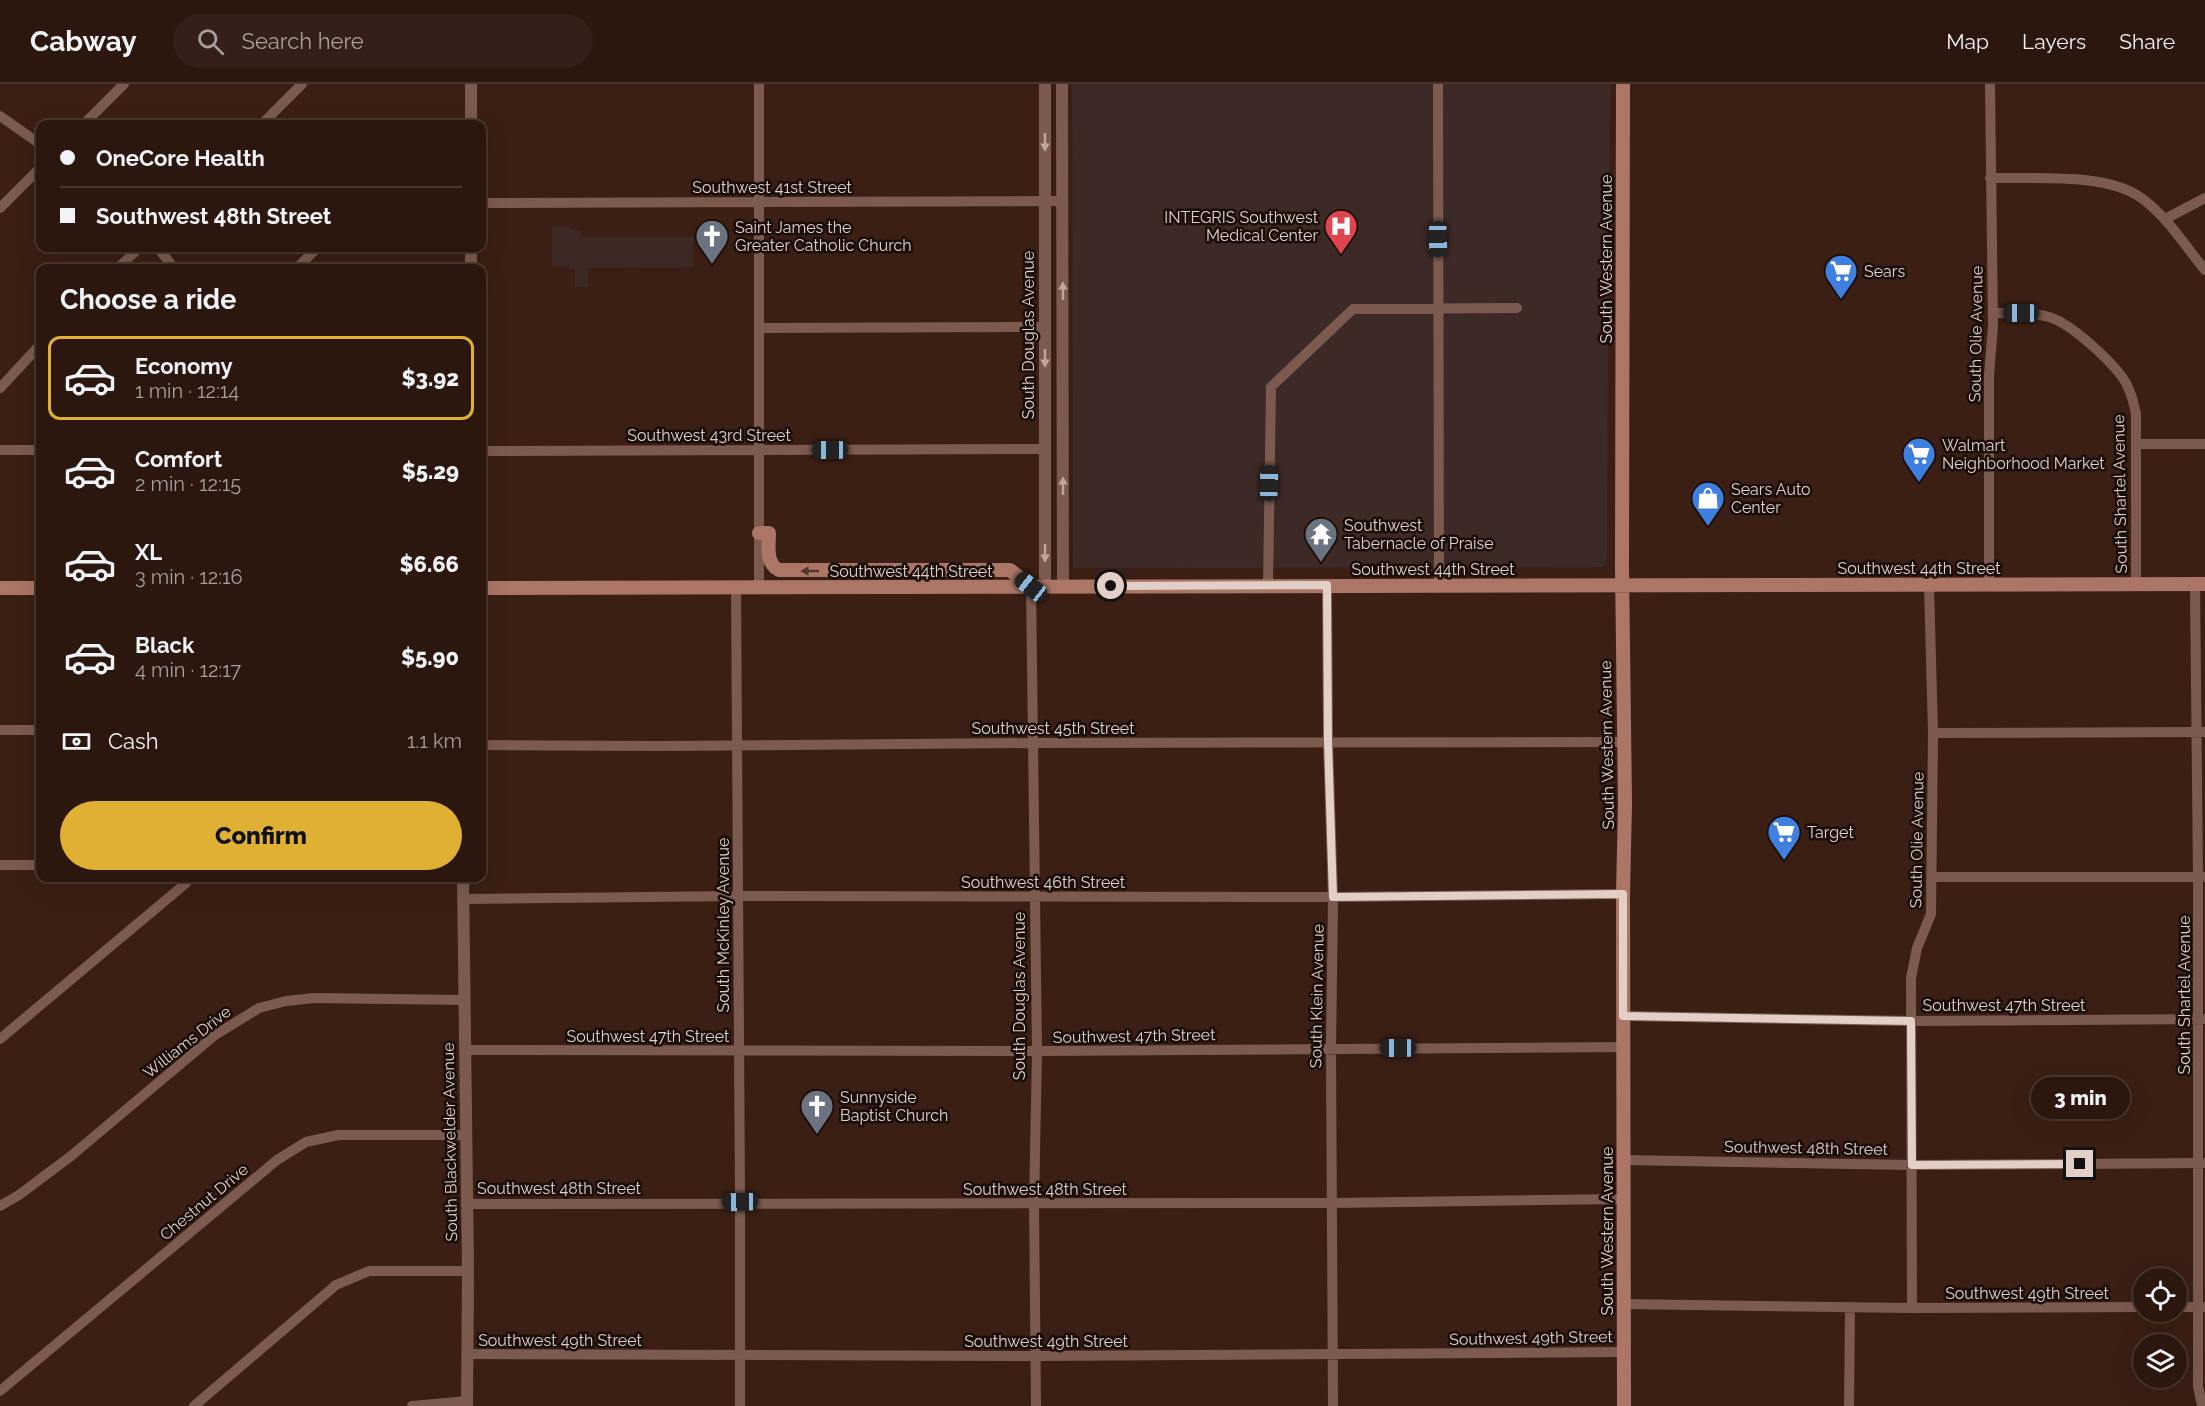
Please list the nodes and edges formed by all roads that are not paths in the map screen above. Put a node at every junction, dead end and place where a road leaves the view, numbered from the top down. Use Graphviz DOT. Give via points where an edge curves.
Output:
graph roads {
  1 [pos="124,84"];
  2 [pos="302,84"];
  3 [pos="471,84"];
  4 [pos="759,84"];
  5 [pos="1045,84"];
  6 [pos="1062,84"];
  7 [pos="1438,84"];
  8 [pos="1623,84"];
  9 [pos="1990,84"];
  10 [pos="0,116"];
  11 [pos="88,120"];
  12 [pos="266,120"];
  13 [pos="471,120"];
  14 [pos="36,141"];
  15 [pos="36,172"];
  16 [pos="1990,178"];
  17 [pos="2205,198"];
  18 [pos="1044,201"];
  19 [pos="1062,201"];
  20 [pos="758,202"];
  21 [pos="486,203"];
  22 [pos="0,208"];
  23 [pos="2165,219"];
  24 [pos="135,252"];
  25 [pos="161,252"];
  26 [pos="313,252"];
  27 [pos="122,264"];
  28 [pos="171,264"];
  29 [pos="301,264"];
  30 [pos="2205,270"];
  31 [pos="1438,308"];
  32 [pos="1517,309"];
  33 [pos="1994,313"];
  34 [pos="1045,327"];
  35 [pos="759,328"];
  36 [pos="36,349"];
  37 [pos="0,387"];
  38 [pos="2137,444"];
  39 [pos="2205,444"];
  40 [pos="1045,449"];
  41 [pos="0,450"];
  42 [pos="36,450"];
  43 [pos="759,450"];
  44 [pos="486,451"];
  45 [pos="764,533"];
  46 [pos="2200,584"];
  47 [pos="1327,585"];
  48 [pos="1439,585"];
  49 [pos="1622,585"];
  50 [pos="1929,585"];
  51 [pos="1989,585"];
  52 [pos="2136,585"];
  53 [pos="1268,586"];
  54 [pos="736,587"];
  55 [pos="759,587"];
  56 [pos="1038,587"];
  57 [pos="1063,587"];
  58 [pos="0,588"];
  59 [pos="36,588"];
  60 [pos="486,588"];
  61 [pos="0,730"];
  62 [pos="36,730"];
  63 [pos="2201,732"];
  64 [pos="1933,733"];
  65 [pos="1328,742"];
  66 [pos="1625,742"];
  67 [pos="1032,743"];
  68 [pos="486,745"];
  69 [pos="738,746"];
  70 [pos="0,865"];
  71 [pos="36,865"];
  72 [pos="1932,877"];
  73 [pos="2202,877"];
  74 [pos="187,882"];
  75 [pos="463,882"];
  76 [pos="1623,894"];
  77 [pos="738,896"];
  78 [pos="1333,897"];
  79 [pos="1036,898"];
  80 [pos="464,899"];
  81 [pos="464,1000"];
  82 [pos="1623,1016"];
  83 [pos="2202,1019"];
  84 [pos="1911,1021"];
  85 [pos="0,1039"];
  86 [pos="1623,1047"];
  87 [pos="1331,1049"];
  88 [pos="465,1050"];
  89 [pos="739,1051"];
  90 [pos="1037,1052"];
  91 [pos="465,1135"];
  92 [pos="1623,1160"];
  93 [pos="2202,1163"];
  94 [pos="1912,1165"];
  95 [pos="1623,1199"];
  96 [pos="740,1202"];
  97 [pos="1333,1203"];
  98 [pos="466,1204"];
  99 [pos="1035,1204"];
  100 [pos="0,1206"];
  101 [pos="468,1271"];
  102 [pos="1623,1304"];
  103 [pos="1850,1307"];
  104 [pos="2133,1307"];
  105 [pos="2202,1307"];
  106 [pos="1912,1308"];
  107 [pos="1624,1352"];
  108 [pos="468,1354"];
  109 [pos="1333,1355"];
  110 [pos="739,1356"];
  111 [pos="1036,1356"];
  112 [pos="0,1391"];
  113 [pos="467,1403"];
  114 [pos="194,1406"];
  115 [pos="412,1406"];
  116 [pos="740,1406"];
  117 [pos="1036,1406"];
  118 [pos="1333,1406"];
  119 [pos="1624,1406"];
  120 [pos="1849,1406"];
  121 [pos="2202,1406"];
  1 -- 11 [label="street"];
  2 -- 12 [label="street"];
  3 -- 13 [label="street"];
  4 -- 20 [label="street"];
  5 -- 18 [label="street, South Douglas Avenue, one-way"];
  6 -- 19 [label="street"];
  7 -- 31 [label="street"];
  8 -- 49 [label="main road, South Western Avenue"];
  9 -- 16 [label="street, South Olie Avenue"];
  10 -- 14 [label="street"];
  15 -- 22 [label="street"];
  16 -- 23 [label="street" via="2096,181 2128,189"];
  16 -- 33 [label="street, South Olie Avenue"];
  17 -- 23 [label="street"];
  18 -- 19 [label="street, Southwest 41st Street"];
  18 -- 20 [label="street, Southwest 41st Street"];
  18 -- 34 [label="street, South Douglas Avenue"];
  57 -- 19 [label="street, one-way"];
  20 -- 21 [label="street, Southwest 41st Street"];
  20 -- 35 [label="street"];
  23 -- 30 [label="street"];
  24 -- 27 [label="street"];
  25 -- 28 [label="street"];
  26 -- 29 [label="street"];
  31 -- 32 [label="street"];
  31 -- 48 [label="street"];
  31 -- 53 [label="street" via="1353,309 1271,387"];
  33 -- 38 [label="street, South Shartel Avenue" via="2050,317 2092,344 2125,381 2133,398"];
  33 -- 51 [label="street, South Olie Avenue" via="1989,376"];
  34 -- 35 [label="street"];
  34 -- 40 [label="street, South Douglas Avenue, one-way"];
  35 -- 43 [label="street"];
  36 -- 37 [label="street"];
  38 -- 39 [label="street"];
  38 -- 52 [label="street, South Shartel Avenue"];
  40 -- 43 [label="street, Southwest 43rd Street"];
  40 -- 56 [label="street, South Douglas Avenue, one-way"];
  41 -- 42 [label="street"];
  43 -- 44 [label="street, Southwest 43rd Street"];
  43 -- 45 [label="street"];
  45 -- 55 [label="street"];
  56 -- 45 [label="main road, one-way" via="1010,570 779,570 770,561"];
  46 -- 52 [label="main road, Southwest 44th Street"];
  46 -- 63 [label="street, South Shartel Avenue"];
  47 -- 48 [label="main road, Southwest 44th Street"];
  47 -- 53 [label="main road, Southwest 44th Street"];
  47 -- 65 [label="street, South Klein Avenue"];
  48 -- 49 [label="main road, Southwest 44th Street"];
  49 -- 50 [label="main road, Southwest 44th Street"];
  49 -- 66 [label="main road, South Western Avenue"];
  50 -- 51 [label="main road, Southwest 44th Street"];
  50 -- 64 [label="street, South Olie Avenue"];
  51 -- 52 [label="main road, Southwest 44th Street"];
  53 -- 57 [label="main road, Southwest 44th Street"];
  54 -- 55 [label="main road, Southwest 44th Street"];
  54 -- 60 [label="main road, Southwest 44th Street"];
  54 -- 69 [label="street, South McKinley Avenue"];
  55 -- 56 [label="main road, Southwest 44th Street"];
  56 -- 57 [label="main road, Southwest 44th Street"];
  56 -- 67 [label="street, South Douglas Avenue"];
  58 -- 59 [label="main road"];
  61 -- 62 [label="street"];
  63 -- 64 [label="street"];
  63 -- 73 [label="street, South Shartel Avenue"];
  64 -- 72 [label="street, South Olie Avenue"];
  65 -- 66 [label="street, Southwest 45th Street"];
  65 -- 67 [label="street, Southwest 45th Street"];
  65 -- 78 [label="street, South Klein Avenue"];
  66 -- 76 [label="main road, South Western Avenue"];
  67 -- 69 [label="street, Southwest 45th Street"];
  67 -- 79 [label="street, South Douglas Avenue"];
  68 -- 69 [label="street, Southwest 45th Street"];
  69 -- 77 [label="street, South McKinley Avenue"];
  70 -- 71 [label="street"];
  72 -- 73 [label="street"];
  72 -- 84 [label="street, South Olie Avenue" via="1931,914 1913,961"];
  73 -- 83 [label="street, South Shartel Avenue"];
  74 -- 85 [label="street"];
  75 -- 80 [label="street, South Blackwelder Avenue"];
  76 -- 78 [label="street, Southwest 46th Street"];
  76 -- 82 [label="main road, South Western Avenue"];
  77 -- 79 [label="street, Southwest 46th Street"];
  77 -- 80 [label="street, Southwest 46th Street"];
  77 -- 89 [label="street, South McKinley Avenue"];
  78 -- 79 [label="street, Southwest 46th Street"];
  78 -- 87 [label="street, South Klein Avenue"];
  79 -- 90 [label="street, South Douglas Avenue"];
  80 -- 81 [label="street, South Blackwelder Avenue"];
  81 -- 88 [label="street, South Blackwelder Avenue"];
  81 -- 100 [label="street, Williams Drive" via="314,998 259,1008 214,1035 71,1156"];
  82 -- 84 [label="street, Southwest 47th Street"];
  82 -- 86 [label="main road, South Western Avenue"];
  83 -- 84 [label="street, Southwest 47th Street"];
  83 -- 93 [label="street, South Shartel Avenue"];
  84 -- 94 [label="street, South Olie Avenue"];
  86 -- 87 [label="street, Southwest 47th Street"];
  86 -- 92 [label="main road, South Western Avenue"];
  87 -- 90 [label="street, Southwest 47th Street"];
  87 -- 97 [label="street, South Klein Avenue"];
  88 -- 89 [label="street, Southwest 47th Street"];
  88 -- 91 [label="street, South Blackwelder Avenue"];
  89 -- 90 [label="street, Southwest 47th Street"];
  89 -- 96 [label="street, South McKinley Avenue"];
  90 -- 99 [label="street, South Douglas Avenue"];
  91 -- 98 [label="street, South Blackwelder Avenue"];
  91 -- 112 [label="street, Chestnut Drive" via="338,1135 306,1143 277,1160"];
  92 -- 94 [label="street, Southwest 48th Street"];
  92 -- 95 [label="main road, South Western Avenue"];
  93 -- 94 [label="street, Southwest 48th Street"];
  93 -- 105 [label="street, South Shartel Avenue"];
  94 -- 106 [label="street, South Olie Avenue"];
  95 -- 97 [label="street, Southwest 48th Street"];
  95 -- 102 [label="main road, South Western Avenue"];
  96 -- 98 [label="street, Southwest 48th Street"];
  96 -- 99 [label="street, Southwest 48th Street"];
  96 -- 110 [label="street, South McKinley Avenue"];
  97 -- 99 [label="street, Southwest 48th Street"];
  97 -- 109 [label="street, South Klein Avenue"];
  98 -- 101 [label="street, South Blackwelder Avenue"];
  99 -- 111 [label="street, South Douglas Avenue"];
  101 -- 108 [label="street, South Blackwelder Avenue"];
  101 -- 114 [label="street" via="369,1271 336,1286"];
  102 -- 103 [label="street, Southwest 49th Street"];
  102 -- 107 [label="main road, South Western Avenue"];
  103 -- 106 [label="street, Southwest 49th Street"];
  103 -- 120 [label="street"];
  104 -- 106 [label="street, Southwest 49th Street"];
  105 -- 121 [label="street, South Shartel Avenue" via="2198,1386"];
  107 -- 109 [label="street, Southwest 49th Street"];
  107 -- 119 [label="main road, South Western Avenue"];
  108 -- 110 [label="street, Southwest 49th Street"];
  108 -- 113 [label="street, South Blackwelder Avenue"];
  109 -- 111 [label="street, Southwest 49th Street"];
  109 -- 118 [label="street, South Klein Avenue"];
  110 -- 111 [label="street, Southwest 49th Street"];
  110 -- 116 [label="street, South McKinley Avenue"];
  111 -- 117 [label="street, South Douglas Avenue"];
  113 -- 115 [label="street"];
}
